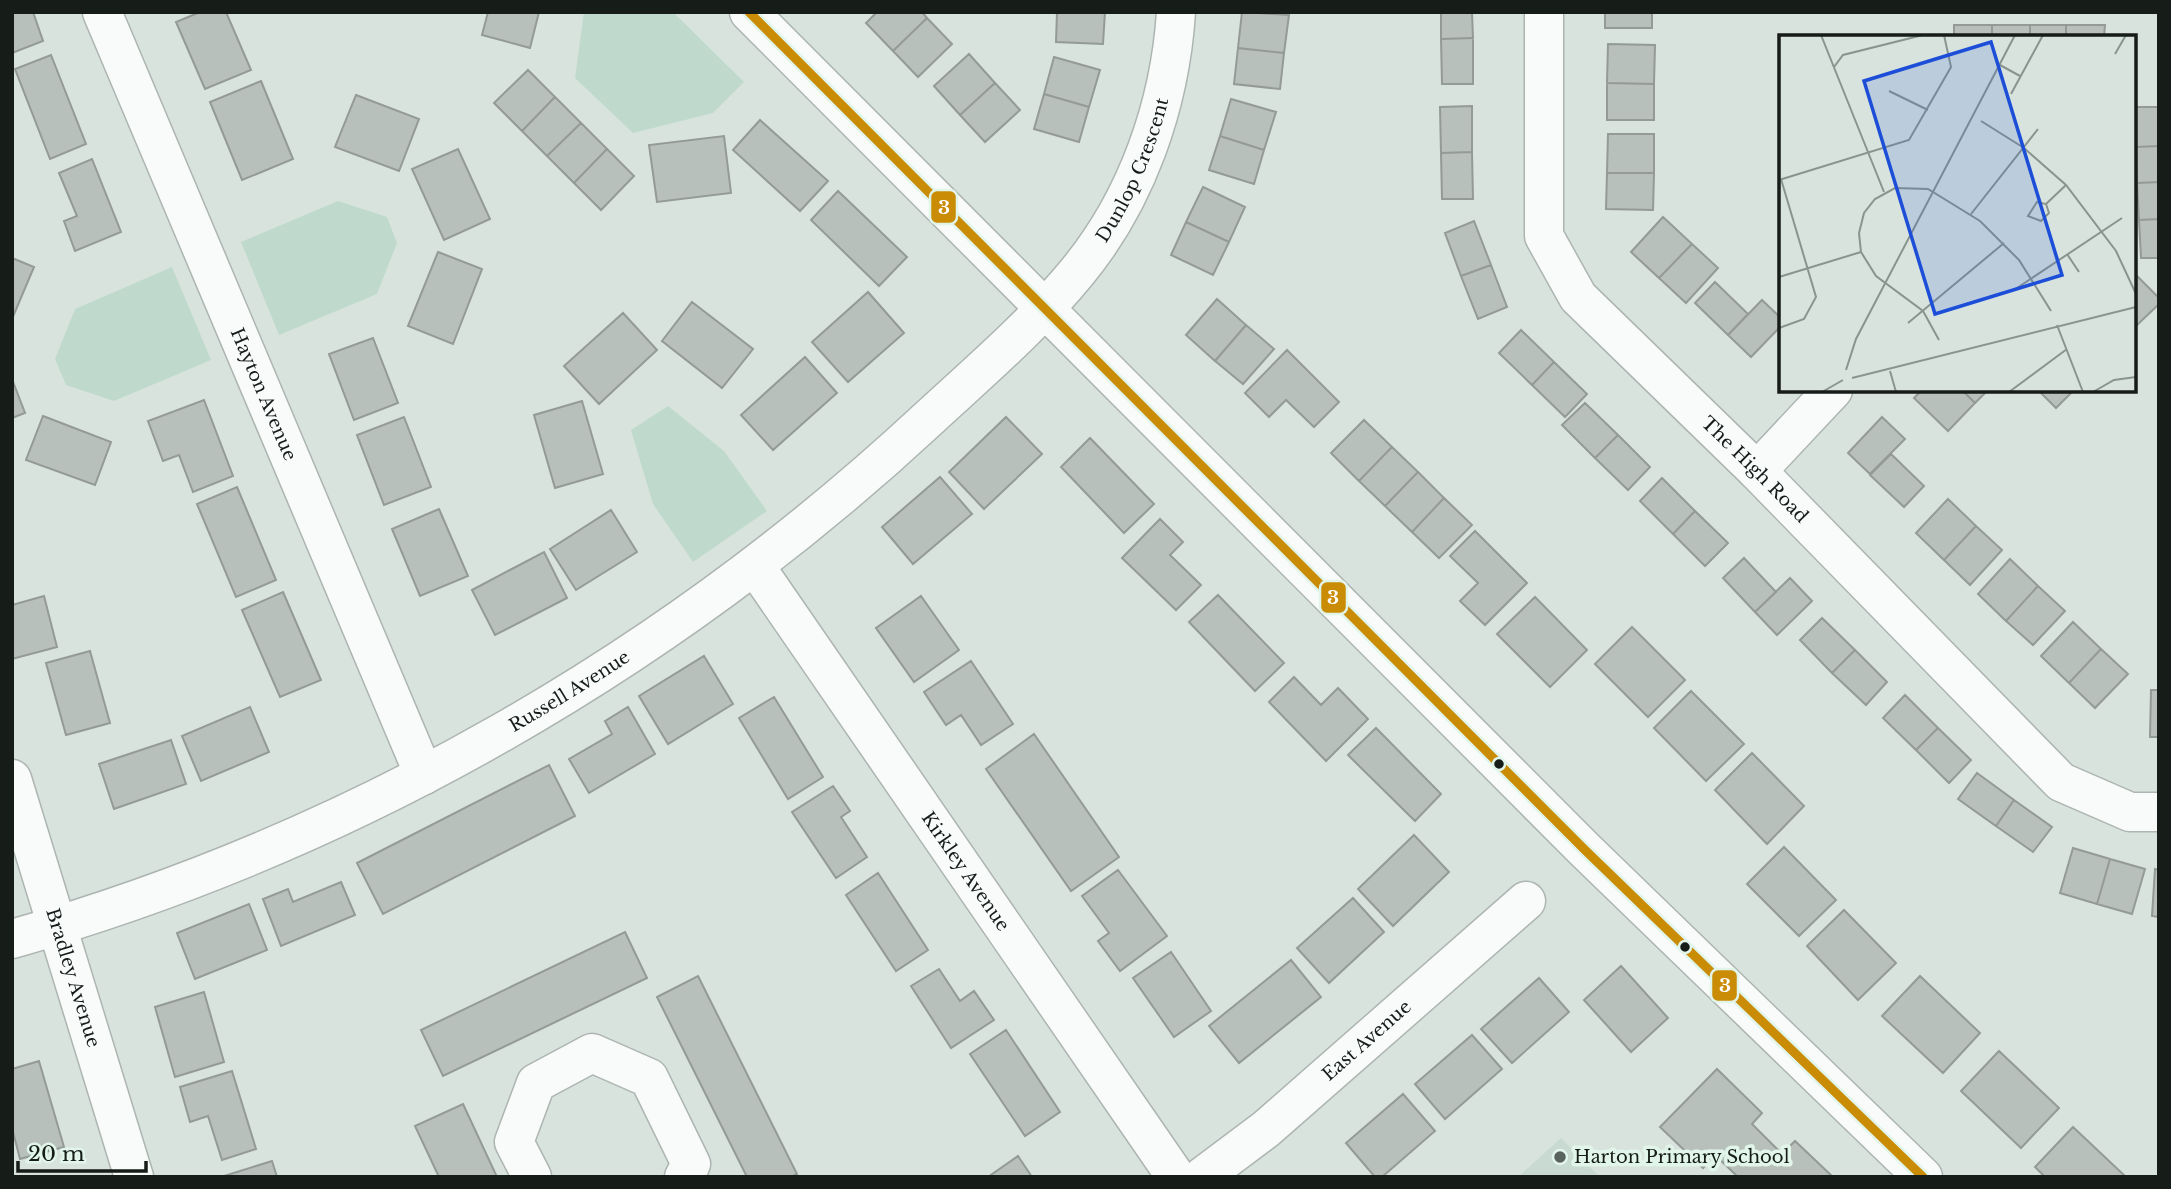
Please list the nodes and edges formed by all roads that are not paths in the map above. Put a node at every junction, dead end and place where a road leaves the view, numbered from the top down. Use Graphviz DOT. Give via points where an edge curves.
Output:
graph roads {
  1 [pos="102,12"];
  2 [pos="749,12"];
  3 [pos="1176,12"];
  4 [pos="1544,12"];
  5 [pos="1045,308"];
  6 [pos="1831,392"];
  7 [pos="1757,471"];
  8 [pos="755,566"];
  9 [pos="424,775"];
  10 [pos="12,779"];
  11 [pos="2159,812"];
  12 [pos="1526,901"];
  13 [pos="56,926"];
  14 [pos="12,939"];
  15 [pos="134,1177"];
  16 [pos="532,1177"];
  17 [pos="684,1177"];
  18 [pos="1176,1177"];
  19 [pos="1202,1177"];
  20 [pos="1923,1177"];
  1 -- 9 [label="street, Hayton Avenue"];
  2 -- 5 [label="street"];
  3 -- 5 [label="street, Dunlop Crescent" via="1166,88 1133,184 1079,270"];
  4 -- 7 [label="street, The High Road" via="1544,236 1578,297"];
  5 -- 8 [label="street, Russell Avenue" via="894,451"];
  5 -- 20 [label="street" via="1585,850"];
  6 -- 7 [label="street"];
  7 -- 11 [label="street, The High Road" via="2061,782 2130,812"];
  8 -- 9 [label="street, Russell Avenue" via="594,678"];
  8 -- 18 [label="street, Kirkley Avenue"];
  9 -- 13 [label="street, Russell Avenue" via="243,859"];
  10 -- 13 [label="street, Bradley Avenue"];
  12 -- 19 [label="street, East Avenue" via="1266,1129"];
  13 -- 14 [label="street, Russell Avenue"];
  13 -- 15 [label="street, Bradley Avenue"];
  16 -- 17 [label="street" via="514,1142 536,1083 592,1053 649,1078 691,1164"];
}
